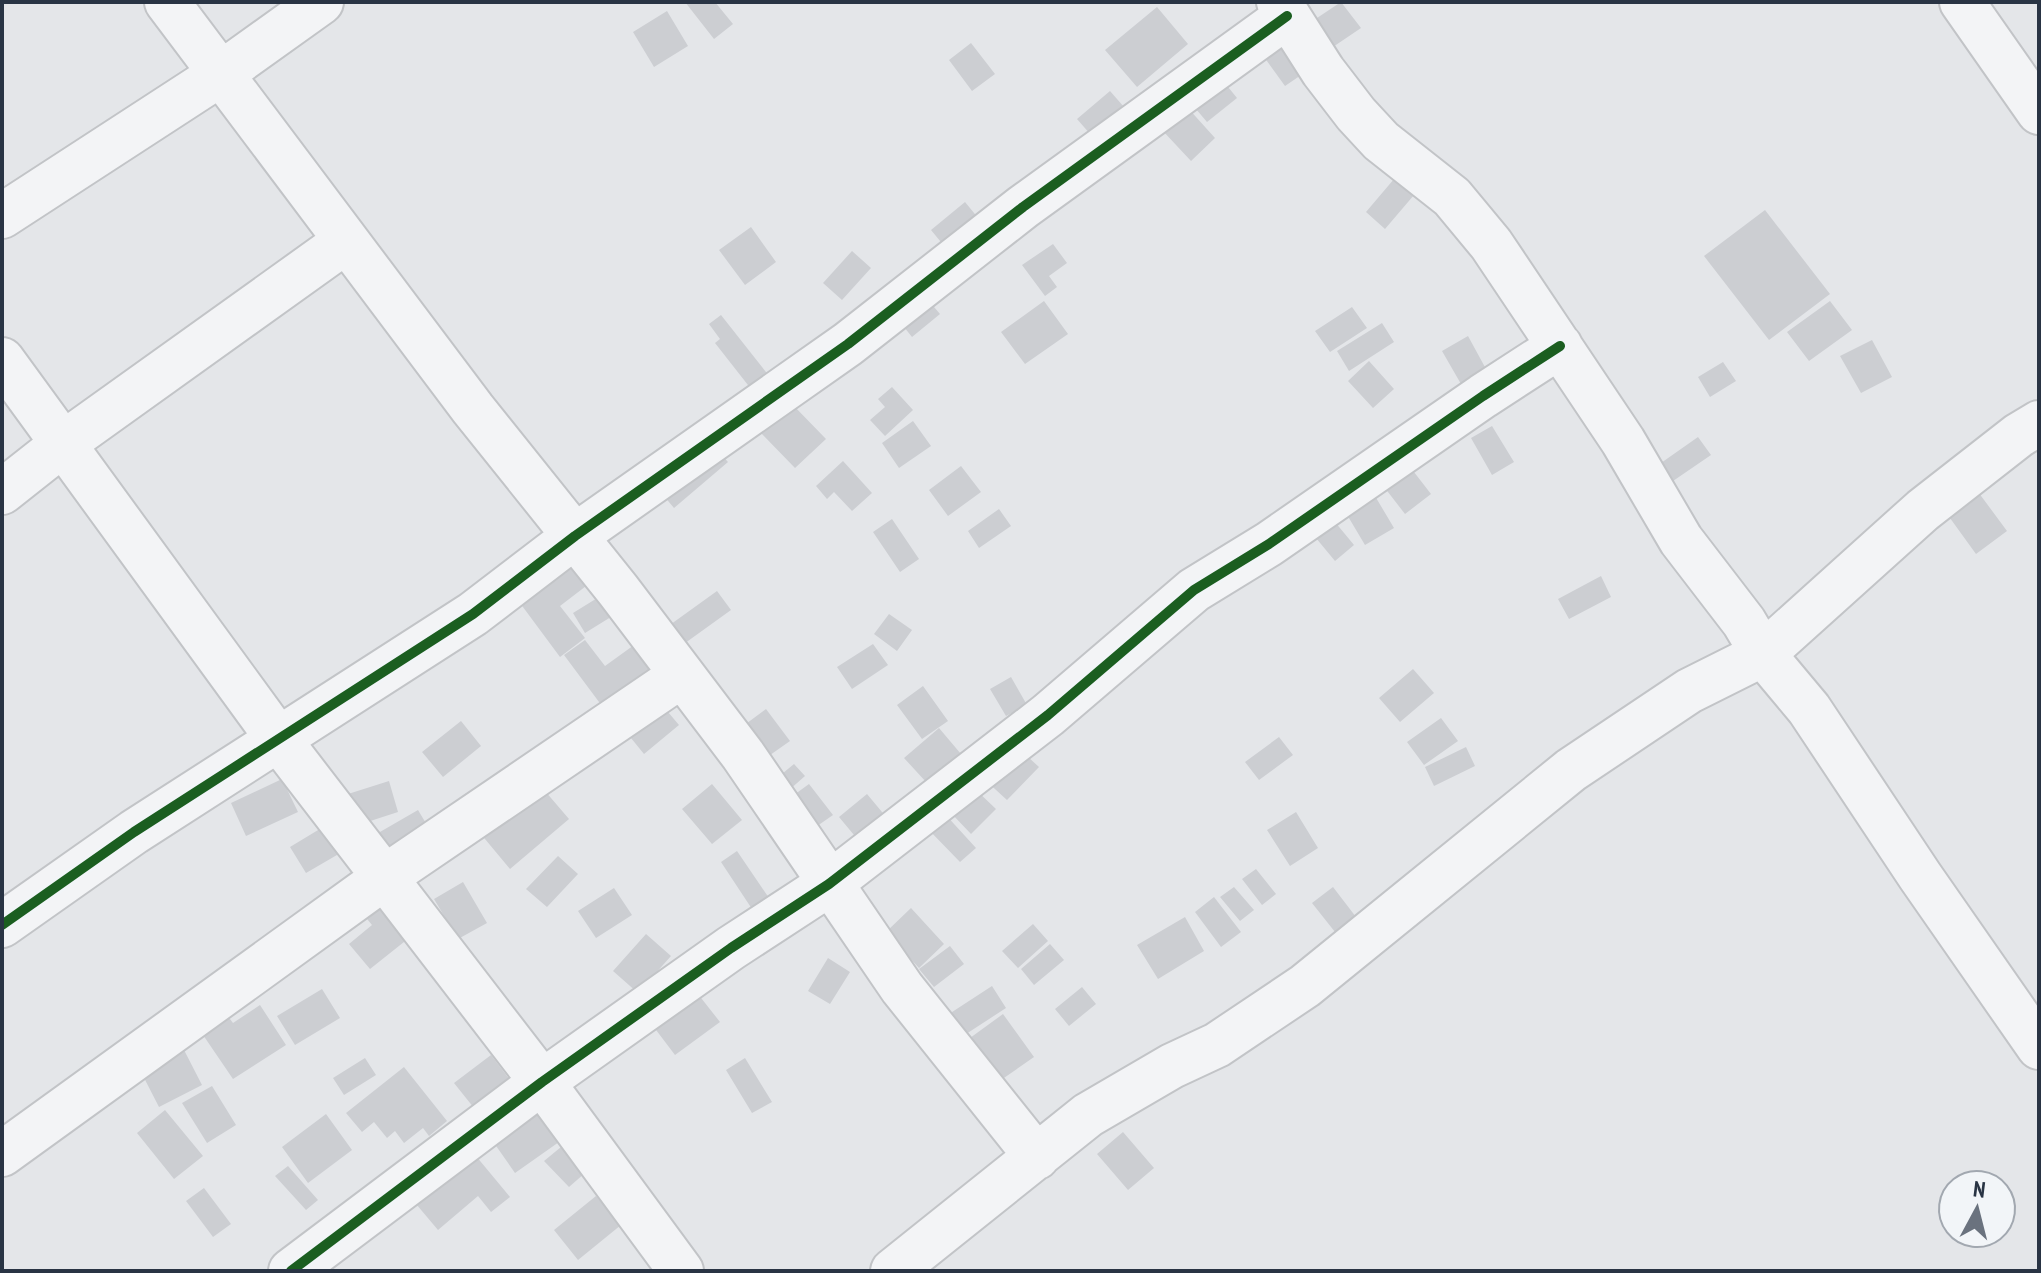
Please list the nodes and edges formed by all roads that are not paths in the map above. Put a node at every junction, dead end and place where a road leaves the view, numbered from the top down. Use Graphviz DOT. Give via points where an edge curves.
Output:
graph roads {
  1 [pos="167,2"];
  2 [pos="321,2"];
  3 [pos="1962,2"];
  4 [pos="1283,9"];
  5 [pos="222,73"];
  6 [pos="2039,112"];
  7 [pos="2,216"];
  8 [pos="346,241"];
  9 [pos="1560,346"];
  10 [pos="2,360"];
  11 [pos="2039,423"];
  12 [pos="64,443"];
  13 [pos="2,492"];
  14 [pos="575,536"];
  15 [pos="1763,654"];
  16 [pos="682,675"];
  17 [pos="279,740"];
  18 [pos="385,877"];
  19 [pos="829,884"];
  20 [pos="2,925"];
  21 [pos="2039,1047"];
  22 [pos="542,1082"];
  23 [pos="2,1154"];
  24 [pos="1037,1157"];
  25 [pos="291,1271"];
  26 [pos="681,1271"];
  27 [pos="893,1271"];
  1 -- 5 [label="street"];
  2 -- 5 [label="street"];
  3 -- 6 [label="street"];
  4 -- 9 [label="street" via="1365,123 1452,197 1491,244"];
  4 -- 14 [label="street" via="848,344"];
  5 -- 7 [label="street"];
  5 -- 8 [label="street"];
  8 -- 12 [label="street"];
  8 -- 14 [label="street"];
  9 -- 15 [label="street" via="1681,540"];
  9 -- 19 [label="street" via="1194,590 1048,715"];
  10 -- 12 [label="street"];
  11 -- 15 [label="street" via="1923,510"];
  12 -- 13 [label="street"];
  12 -- 17 [label="street"];
  14 -- 16 [label="street"];
  14 -- 17 [label="street" via="473,614"];
  15 -- 21 [label="street" via="1809,709"];
  15 -- 24 [label="street" via="1689,691 1571,770 1305,986 1217,1045 1088,1115"];
  16 -- 18 [label="street"];
  16 -- 19 [label="street"];
  17 -- 18 [label="street"];
  17 -- 20 [label="street" via="134,832"];
  18 -- 22 [label="street"];
  18 -- 23 [label="street"];
  19 -- 22 [label="street"];
  19 -- 24 [label="street" via="902,988"];
  22 -- 25 [label="street"];
  22 -- 26 [label="street"];
  24 -- 27 [label="street"];
}
